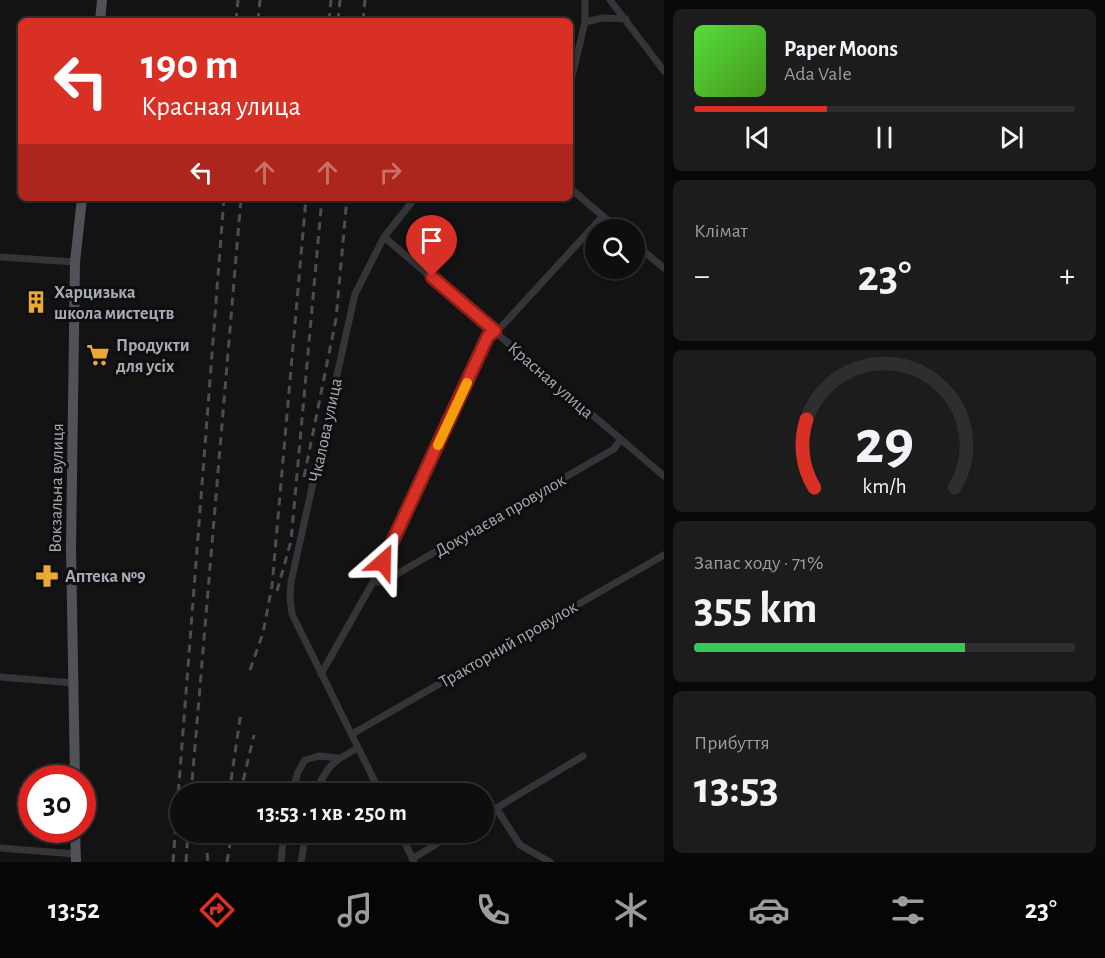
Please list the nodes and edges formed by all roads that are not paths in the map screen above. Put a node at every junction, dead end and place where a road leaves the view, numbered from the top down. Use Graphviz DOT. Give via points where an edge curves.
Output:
graph roads {
  1 [pos="102,0"];
  2 [pos="585,0"];
  3 [pos="610,0"];
  4 [pos="100,18"];
  5 [pos="626,19"];
  6 [pos="585,22"];
  7 [pos="664,71"];
  8 [pos="573,72"];
  9 [pos="573,191"];
  10 [pos="82,201"];
  11 [pos="414,201"];
  12 [pos="603,216"];
  13 [pos="606,219"];
  14 [pos="384,237"];
  15 [pos="645,252"];
  16 [pos="0,257"];
  17 [pos="75,262"];
  18 [pos="664,268"];
  19 [pos="495,331"];
  20 [pos="621,439"];
  21 [pos="664,476"];
  22 [pos="664,555"];
  23 [pos="373,582"];
  24 [pos="321,675"];
  25 [pos="0,677"];
  26 [pos="73,683"];
  27 [pos="352,734"];
  28 [pos="358,748"];
  29 [pos="583,756"];
  30 [pos="338,758"];
  31 [pos="75,765"];
  32 [pos="295,783"];
  33 [pos="319,783"];
  34 [pos="376,783"];
  35 [pos="496,808"];
  36 [pos="75,843"];
  37 [pos="284,843"];
  38 [pos="304,843"];
  39 [pos="404,843"];
  40 [pos="440,843"];
  41 [pos="0,848"];
  42 [pos="76,858"];
  43 [pos="413,861"];
  44 [pos="281,862"];
  45 [pos="301,862"];
  46 [pos="550,862"];
  1 -- 4 [label="main road"];
  2 -- 6 [label="street"];
  3 -- 5 [label="street"];
  5 -- 6 [label="street"];
  5 -- 7 [label="street"];
  6 -- 8 [label="street"];
  9 -- 12 [label="street"];
  10 -- 17 [label="main road, Вокзальна вулиця"];
  11 -- 14 [label="street, Чкалова улица"];
  12 -- 13 [label="street"];
  12 -- 19 [label="street"];
  14 -- 19 [label="street, Красная улица"];
  14 -- 24 [label="street, Чкалова улица" via="355,294 291,582 292,614"];
  15 -- 18 [label="street"];
  16 -- 17 [label="street"];
  17 -- 26 [label="main road, Вокзальна вулиця"];
  19 -- 20 [label="street, Красная улица"];
  19 -- 23 [label="street" via="488,336"];
  20 -- 21 [label="street, Красная улица"];
  20 -- 23 [label="street, Докучаєва провулок" via="614,449 393,577"];
  22 -- 27 [label="street, Тракторний провулок"];
  23 -- 24 [label="street"];
  24 -- 27 [label="street, Чкалова улица"];
  25 -- 26 [label="street"];
  26 -- 31 [label="main road, Вокзальна вулиця"];
  27 -- 28 [label="street, Чкалова улица"];
  28 -- 30 [label="street"];
  28 -- 34 [label="street, Чкалова улица"];
  29 -- 35 [label="street"];
  30 -- 32 [label="street" via="310,757"];
  30 -- 33 [label="street" via="326,769"];
  35 -- 46 [label="street" via="520,845"];
  36 -- 42 [label="main road"];
  37 -- 44 [label="street"];
  38 -- 45 [label="street"];
  39 -- 43 [label="street"];
  40 -- 43 [label="street"];
  41 -- 42 [label="street"];
}
